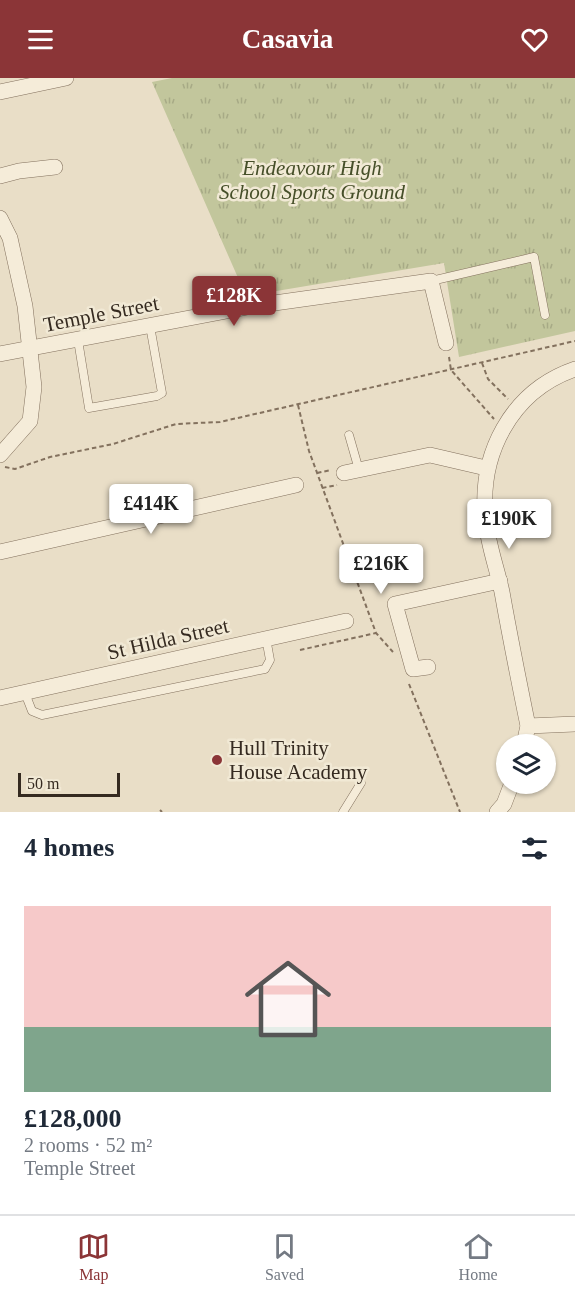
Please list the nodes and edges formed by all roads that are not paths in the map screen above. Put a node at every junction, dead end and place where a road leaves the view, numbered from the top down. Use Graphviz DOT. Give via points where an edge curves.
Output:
graph roads {
  1 [pos="66,78"];
  2 [pos="0,92"];
  3 [pos="55,167"];
  4 [pos="0,176"];
  5 [pos="0,218"];
  6 [pos="431,281"];
  7 [pos="545,315"];
  8 [pos="150,326"];
  9 [pos="78,340"];
  10 [pos="446,343"];
  11 [pos="30,349"];
  12 [pos="0,354"];
  13 [pos="575,369"];
  14 [pos="349,435"];
  15 [pos="0,455"];
  16 [pos="486,468"];
  17 [pos="351,472"];
  18 [pos="296,485"];
  19 [pos="0,552"];
  20 [pos="500,581"];
  21 [pos="346,621"];
  22 [pos="266,638"];
  23 [pos="428,667"];
  24 [pos="25,693"];
  25 [pos="0,698"];
  26 [pos="575,724"];
  27 [pos="528,726"];
  28 [pos="526,734"];
  29 [pos="361,783"];
  30 [pos="508,794"];
  31 [pos="343,812"];
  32 [pos="497,812"];
  1 -- 2 [label="street"];
  3 -- 4 [label="street"];
  5 -- 11 [label="street" via="10,238"];
  6 -- 7 [label="lane" via="534,257"];
  6 -- 8 [label="street, Temple Street" via="253,306"];
  6 -- 10 [label="street"];
  8 -- 9 [label="street, Temple Street"];
  8 -- 9 [label="lane" via="162,393 157,396 89,408"];
  9 -- 11 [label="street, Temple Street"];
  11 -- 12 [label="street, Temple Street"];
  11 -- 15 [label="street" via="34,387 30,421"];
  13 -- 16 [label="street" via="556,375 528,397 502,428"];
  14 -- 17 [label="lane"];
  16 -- 17 [label="street" via="430,455"];
  16 -- 20 [label="street" via="486,521"];
  18 -- 19 [label="street"];
  20 -- 23 [label="street" via="395,604 413,669"];
  20 -- 27 [label="street"];
  21 -- 22 [label="street, St Hilda Street"];
  22 -- 24 [label="street, St Hilda Street"];
  22 -- 24 [label="lane" via="270,660 265,669 42,715 32,711"];
  24 -- 25 [label="street, St Hilda Street"];
  26 -- 27 [label="street"];
  27 -- 28 [label="street"];
  29 -- 31 [label="lane"];
  30 -- 32 [label="street"];
}
